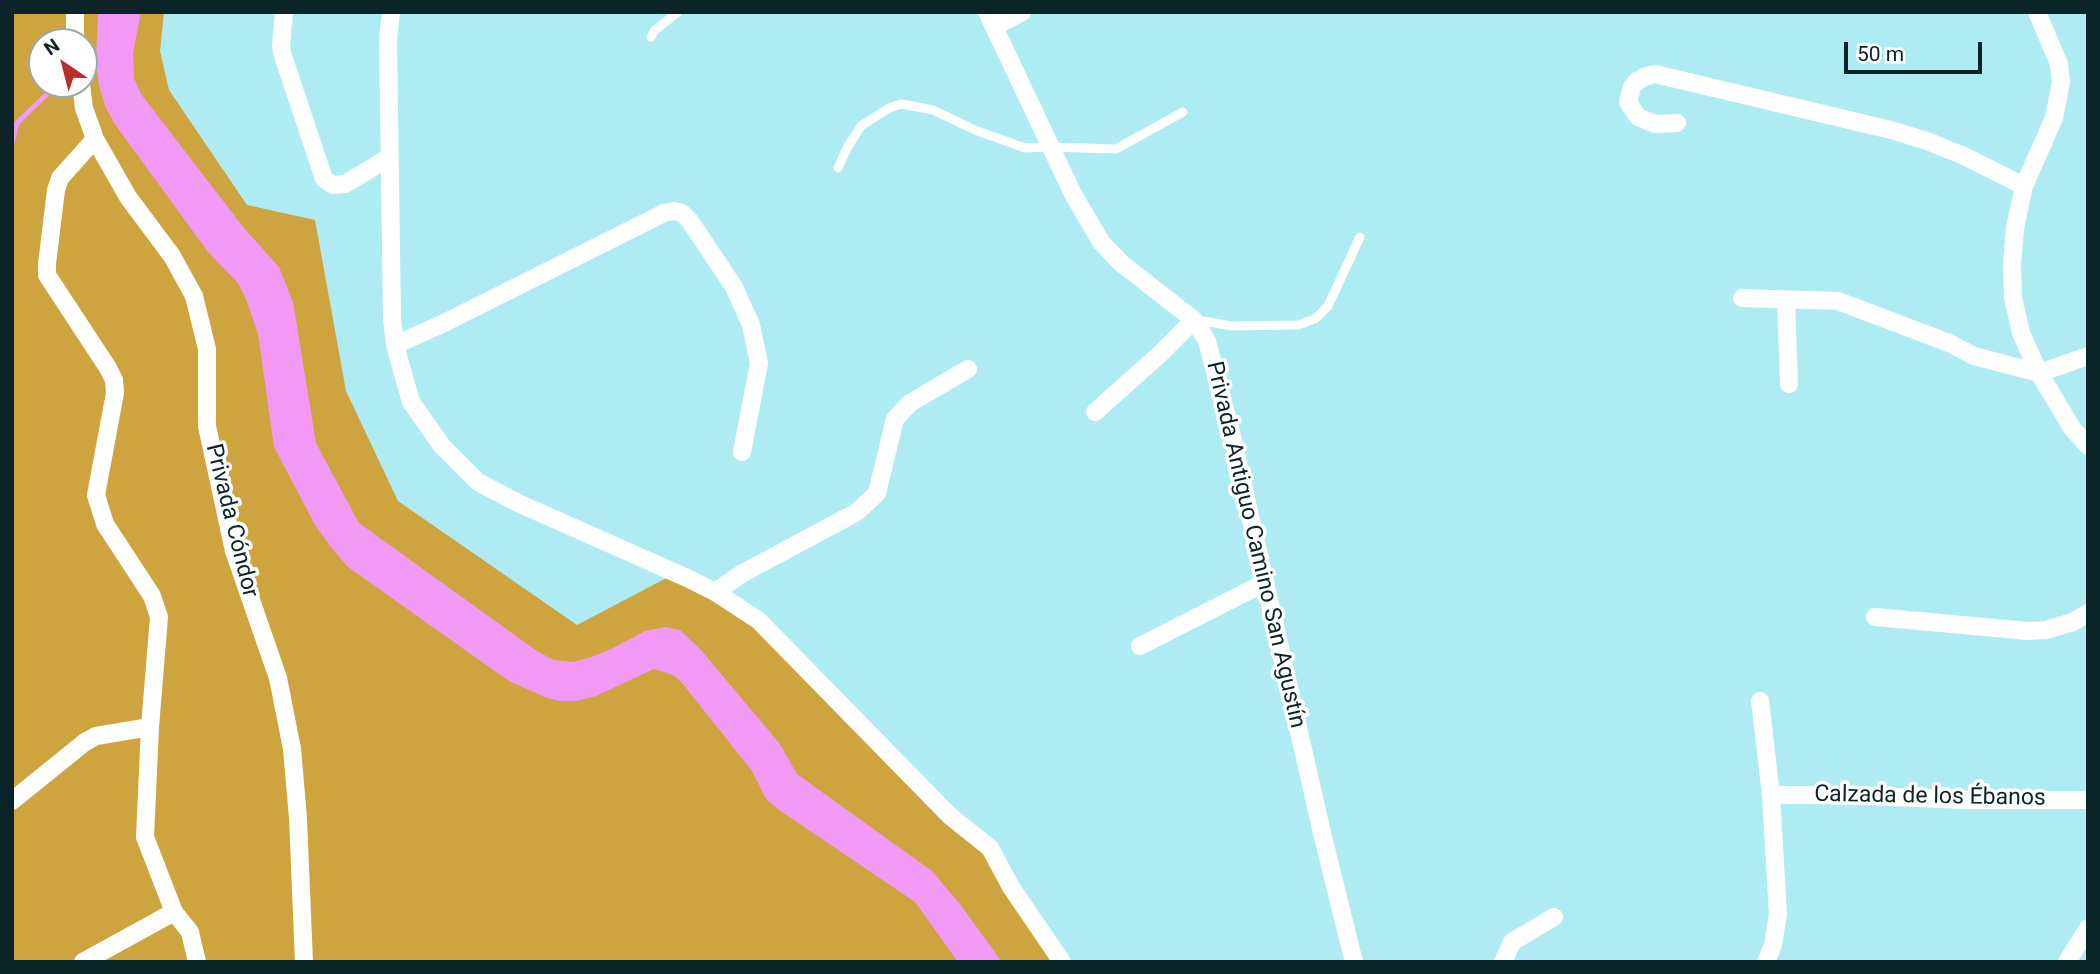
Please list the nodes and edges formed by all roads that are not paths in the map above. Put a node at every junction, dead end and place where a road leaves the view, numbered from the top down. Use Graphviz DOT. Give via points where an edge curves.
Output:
graph roads {
  1 [pos="284,12"];
  2 [pos="391,12"];
  3 [pos="678,12"];
  4 [pos="1022,12"];
  5 [pos="2037,12"];
  6 [pos="990,20"];
  7 [pos="651,37"];
  8 [pos="83,98"];
  9 [pos="1183,112"];
  10 [pos="1677,123"];
  11 [pos="95,139"];
  12 [pos="1051,147"];
  13 [pos="390,157"];
  14 [pos="838,168"];
  15 [pos="2024,186"];
  16 [pos="1360,237"];
  17 [pos="1742,298"];
  18 [pos="1786,299"];
  19 [pos="1194,320"];
  20 [pos="395,345"];
  21 [pos="2088,356"];
  22 [pos="968,369"];
  23 [pos="2039,373"];
  24 [pos="1789,384"];
  25 [pos="1095,412"];
  26 [pos="2088,446"];
  27 [pos="742,452"];
  28 [pos="1264,583"];
  29 [pos="715,592"];
  30 [pos="2088,613"];
  31 [pos="1875,617"];
  32 [pos="1140,646"];
  33 [pos="1760,701"];
  34 [pos="150,727"];
  35 [pos="1772,795"];
  36 [pos="2088,800"];
  37 [pos="12,801"];
  38 [pos="174,912"];
  39 [pos="1553,917"];
  40 [pos="2088,928"];
  41 [pos="83,962"];
  42 [pos="197,962"];
  43 [pos="304,962"];
  44 [pos="1062,962"];
  45 [pos="1354,962"];
  46 [pos="1503,962"];
  47 [pos="1766,962"];
  48 [pos="2067,962"];
  1 -- 13 [label="street" via="283,56 324,179 334,185 345,184"];
  2 -- 13 [label="street"];
  3 -- 7 [label="lane"];
  4 -- 6 [label="street"];
  5 -- 15 [label="street" via="2059,64 2061,82 2054,118"];
  6 -- 12 [label="street, Privada Antiguo Camino San Agustín"];
  8 -- 11 [label="street, Privada Cóndor"];
  9 -- 12 [label="lane" via="1116,149"];
  10 -- 15 [label="street" via="1655,124 1638,117 1628,102 1636,82 1655,74 1891,130 1964,156"];
  11 -- 34 [label="street" via="60,178 47,275 114,380 96,495 105,524 152,596 159,617"];
  11 -- 43 [label="street, Privada Cóndor" via="194,296 207,349 207,426 234,551 278,678 292,748"];
  12 -- 14 [label="lane" via="1025,148 933,110 901,104 861,126"];
  12 -- 19 [label="street, Privada Antiguo Camino San Agustín" via="1101,242"];
  13 -- 20 [label="street"];
  15 -- 23 [label="street" via="2011,264 2013,298 2021,333"];
  16 -- 19 [label="lane" via="1328,306 1315,318 1298,325 1233,326"];
  17 -- 18 [label="street"];
  18 -- 23 [label="street" via="1838,301 1974,356"];
  18 -- 24 [label="street"];
  19 -- 25 [label="street"];
  19 -- 28 [label="street, Privada Antiguo Camino San Agustín" via="1207,341"];
  20 -- 27 [label="street" via="664,213 682,213 734,287 751,325 759,363"];
  20 -- 29 [label="street" via="411,402 442,446 478,482"];
  21 -- 23 [label="street"];
  22 -- 29 [label="street" via="910,403 895,419 877,493 856,512"];
  23 -- 26 [label="street"];
  28 -- 32 [label="street"];
  28 -- 45 [label="street, Privada Antiguo Camino San Agustín"];
  29 -- 44 [label="street" via="758,620 950,816 990,848"];
  30 -- 31 [label="street" via="2046,631"];
  33 -- 35 [label="street"];
  34 -- 37 [label="street" via="96,736"];
  34 -- 38 [label="street" via="145,837"];
  35 -- 36 [label="street, Calzada de los Ébanos"];
  35 -- 47 [label="street" via="1778,914"];
  38 -- 41 [label="street"];
  38 -- 42 [label="street" via="190,932"];
  39 -- 46 [label="street" via="1512,942"];
  40 -- 48 [label="street"];
}
